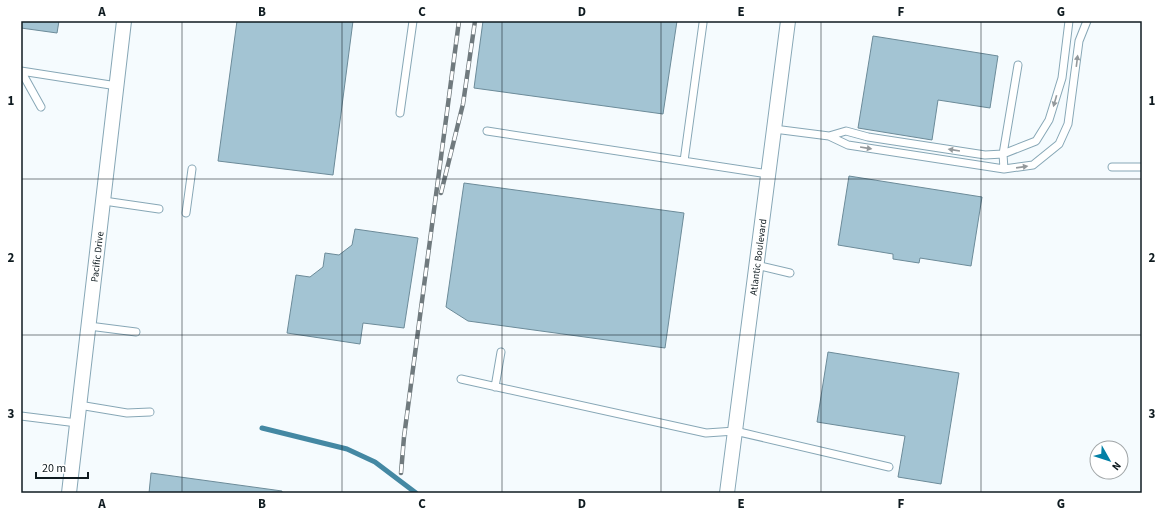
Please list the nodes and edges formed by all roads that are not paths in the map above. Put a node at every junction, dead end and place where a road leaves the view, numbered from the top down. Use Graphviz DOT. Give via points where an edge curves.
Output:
graph roads {
  1 [pos="124,21"];
  2 [pos="413,21"];
  3 [pos="788,21"];
  4 [pos="1069,21"];
  5 [pos="1087,21"];
  6 [pos="703,23"];
  7 [pos="1018,65"];
  8 [pos="21,71"];
  9 [pos="117,86"];
  10 [pos="41,107"];
  11 [pos="400,113"];
  12 [pos="774,129"];
  13 [pos="487,131"];
  14 [pos="829,136"];
  15 [pos="1003,154"];
  16 [pos="684,161"];
  17 [pos="1112,167"];
  18 [pos="1142,167"];
  19 [pos="192,169"];
  20 [pos="1004,169"];
  21 [pos="768,174"];
  22 [pos="104,201"];
  23 [pos="159,209"];
  24 [pos="186,212"];
  25 [pos="756,265"];
  26 [pos="790,273"];
  27 [pos="89,326"];
  28 [pos="136,332"];
  29 [pos="501,352"];
  30 [pos="461,379"];
  31 [pos="495,386"];
  32 [pos="80,405"];
  33 [pos="150,412"];
  34 [pos="21,416"];
  35 [pos="77,423"];
  36 [pos="735,431"];
  37 [pos="889,467"];
  38 [pos="69,493"];
  39 [pos="727,493"];
  1 -- 9 [label="street, Pacific Drive"];
  2 -- 11 [label="lane"];
  3 -- 12 [label="street, Atlantic Boulevard"];
  4 -- 15 [label="lane, one-way" via="1062,78 1050,120 1036,141"];
  20 -- 5 [label="lane, one-way" via="1033,165 1059,144 1068,124 1079,41"];
  6 -- 16 [label="lane"];
  7 -- 15 [label="lane"];
  8 -- 9 [label="lane"];
  8 -- 10 [label="lane"];
  9 -- 22 [label="street, Pacific Drive"];
  12 -- 14 [label="lane"];
  12 -- 21 [label="street, Atlantic Boulevard"];
  13 -- 16 [label="lane"];
  15 -- 14 [label="lane, one-way" via="985,155 846,132"];
  14 -- 20 [label="lane, one-way" via="848,145"];
  15 -- 20 [label="lane"];
  16 -- 21 [label="lane"];
  17 -- 18 [label="lane"];
  19 -- 24 [label="lane"];
  21 -- 25 [label="street, Atlantic Boulevard"];
  22 -- 23 [label="lane"];
  22 -- 27 [label="street, Pacific Drive"];
  25 -- 26 [label="lane"];
  25 -- 36 [label="street, Atlantic Boulevard"];
  27 -- 28 [label="lane"];
  27 -- 32 [label="street, Pacific Drive"];
  29 -- 31 [label="lane"];
  30 -- 31 [label="lane"];
  31 -- 36 [label="lane" via="706,433"];
  32 -- 33 [label="lane" via="127,413"];
  32 -- 35 [label="street, Pacific Drive"];
  34 -- 35 [label="lane"];
  35 -- 38 [label="street, Pacific Drive"];
  36 -- 37 [label="lane"];
  36 -- 39 [label="street, Atlantic Boulevard"];
}
